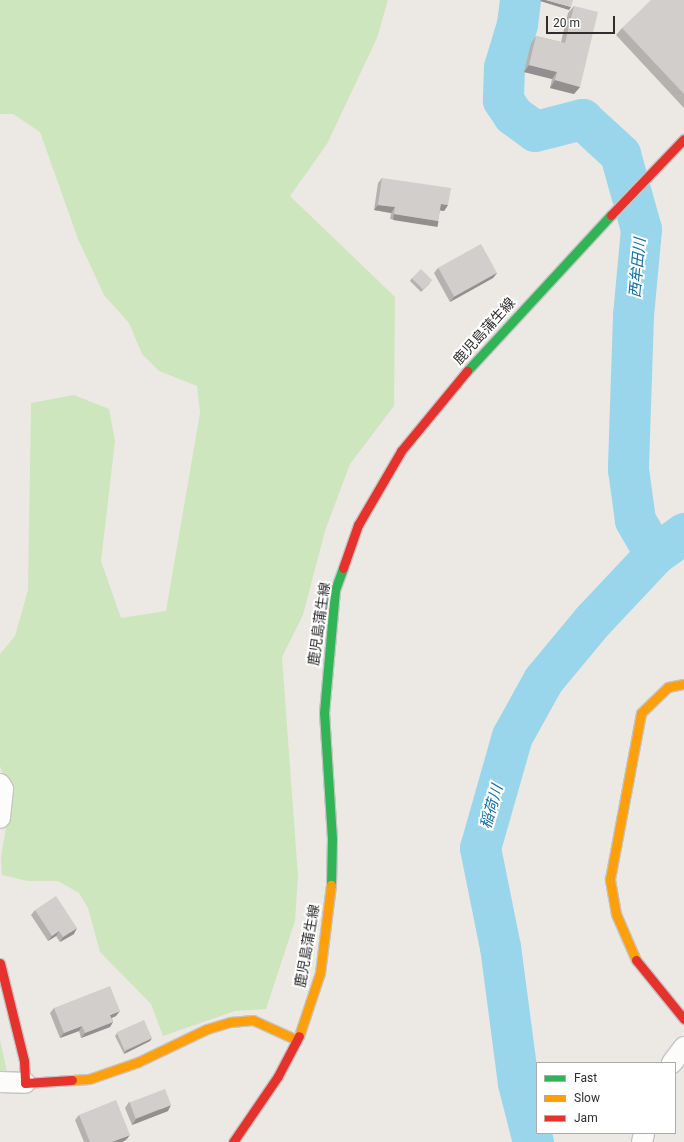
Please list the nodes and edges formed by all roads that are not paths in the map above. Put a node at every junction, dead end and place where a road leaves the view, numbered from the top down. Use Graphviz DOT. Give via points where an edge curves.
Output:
graph roads {
  1 [pos="684,139"];
  2 [pos="684,684"];
  3 [pos="0,784"];
  4 [pos="0,818"];
  5 [pos="0,963"];
  6 [pos="684,1019"];
  7 [pos="297,1040"];
  8 [pos="684,1046"];
  9 [pos="673,1062"];
  10 [pos="0,1082"];
  11 [pos="25,1082"];
  12 [pos="233,1142"];
  1 -- 7 [label="main road, 鹿児島蒲生線" via="534,296 435,407 401,451 358,525 335,590 326,672 324,713 332,839 326,929 320,973"];
  2 -- 6 [label="main road" via="668,687 641,713 610,879 616,914 639,966"];
  3 -- 4 [label="street" via="3,789 3,808"];
  5 -- 11 [label="main road" via="24,1061"];
  7 -- 11 [label="main road" via="253,1020 230,1022 207,1029 138,1062 89,1080"];
  7 -- 12 [label="main road, 鹿児島蒲生線" via="278,1076"];
  8 -- 9 [label="street"];
  10 -- 11 [label="street"];
}
